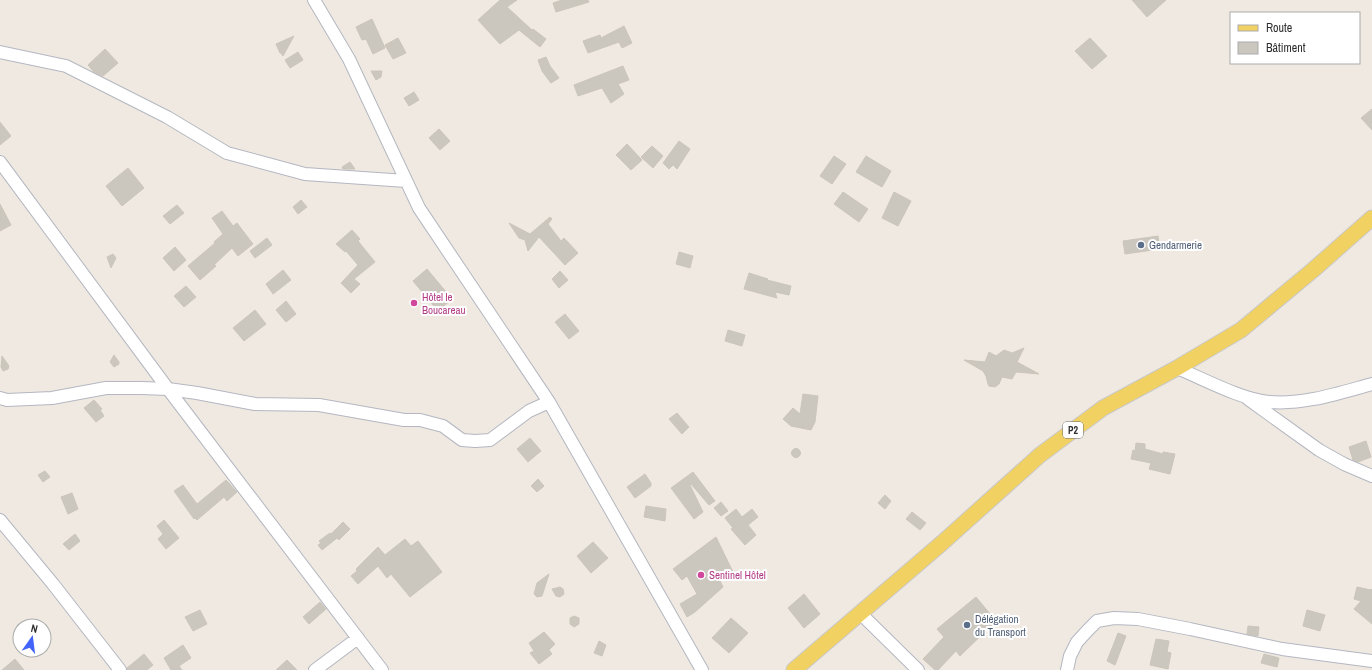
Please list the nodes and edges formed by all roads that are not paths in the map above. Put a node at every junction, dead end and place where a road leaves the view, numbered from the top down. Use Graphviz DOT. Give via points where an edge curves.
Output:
graph roads {
  1 [pos="314,0"];
  2 [pos="0,52"];
  3 [pos="0,162"];
  4 [pos="406,181"];
  5 [pos="1372,218"];
  6 [pos="1177,368"];
  7 [pos="1372,384"];
  8 [pos="168,389"];
  9 [pos="1242,395"];
  10 [pos="0,398"];
  11 [pos="549,402"];
  12 [pos="1372,476"];
  13 [pos="0,520"];
  14 [pos="860,614"];
  15 [pos="358,638"];
  16 [pos="1372,661"];
  17 [pos="120,670"];
  18 [pos="315,670"];
  19 [pos="382,670"];
  20 [pos="702,670"];
  21 [pos="794,670"];
  22 [pos="918,670"];
  23 [pos="1067,670"];
  1 -- 4 [label="street" via="350,60"];
  2 -- 4 [label="street" via="66,66 167,117 227,153 305,174"];
  3 -- 8 [label="street"];
  4 -- 11 [label="street" via="419,208"];
  5 -- 6 [label="main road, P2" via="1241,330"];
  6 -- 9 [label="street"];
  6 -- 14 [label="main road, P2" via="1103,408 1046,451"];
  7 -- 9 [label="street" via="1305,401 1268,402"];
  8 -- 10 [label="street" via="106,388 52,398"];
  8 -- 11 [label="street" via="255,404 319,405 404,420 420,420 443,426 462,440 475,441 490,440 529,411"];
  8 -- 15 [label="street"];
  9 -- 12 [label="street" via="1319,450"];
  11 -- 20 [label="street"];
  13 -- 17 [label="street"];
  14 -- 21 [label="main road, P2"];
  14 -- 22 [label="street"];
  15 -- 18 [label="street"];
  15 -- 19 [label="street"];
  16 -- 23 [label="street" via="1282,649 1138,619 1114,618 1098,621 1077,642"];
}
